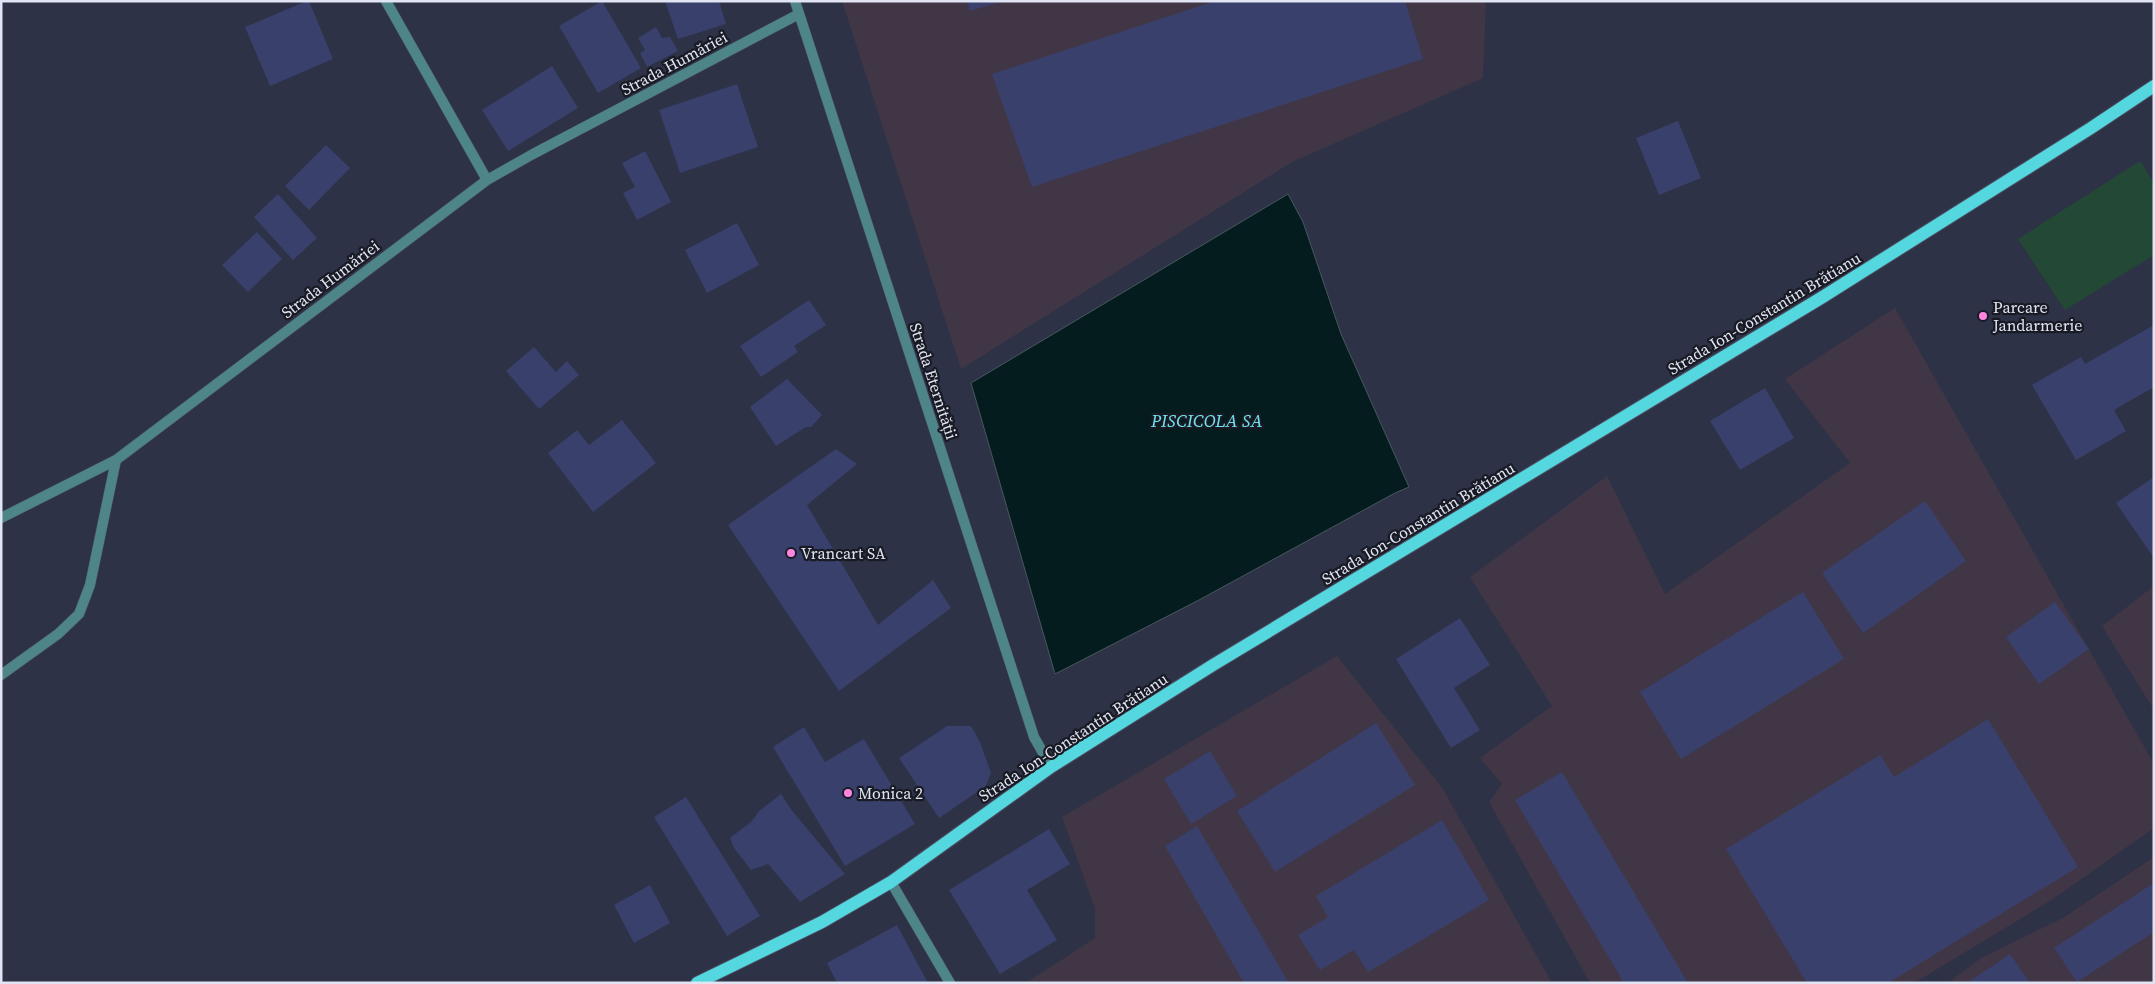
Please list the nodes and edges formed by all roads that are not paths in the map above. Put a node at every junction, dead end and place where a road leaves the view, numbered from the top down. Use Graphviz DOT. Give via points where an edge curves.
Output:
graph roads {
  1 [pos="386,1"];
  2 [pos="795,1"];
  3 [pos="799,14"];
  4 [pos="2154,86"];
  5 [pos="487,180"];
  6 [pos="116,460"];
  7 [pos="1,518"];
  8 [pos="1,675"];
  9 [pos="1051,767"];
  10 [pos="891,882"];
  11 [pos="697,983"];
  12 [pos="950,983"];
  1 -- 5 [label="street"];
  2 -- 3 [label="street, Strada Eternității"];
  3 -- 5 [label="street, Strada Humăriei"];
  3 -- 9 [label="street, Strada Eternității" via="1034,737"];
  4 -- 9 [label="main road, Strada Ion-Constantin Brătianu" via="1821,298 1221,660"];
  5 -- 6 [label="street, Strada Humăriei"];
  6 -- 7 [label="street, Strada Humăriei"];
  6 -- 8 [label="street" via="90,584 79,614 58,634"];
  9 -- 10 [label="main road, Strada Ion-Constantin Brătianu"];
  10 -- 11 [label="main road, Strada Ion-Constantin Brătianu" via="822,922"];
  10 -- 12 [label="street"];
}
